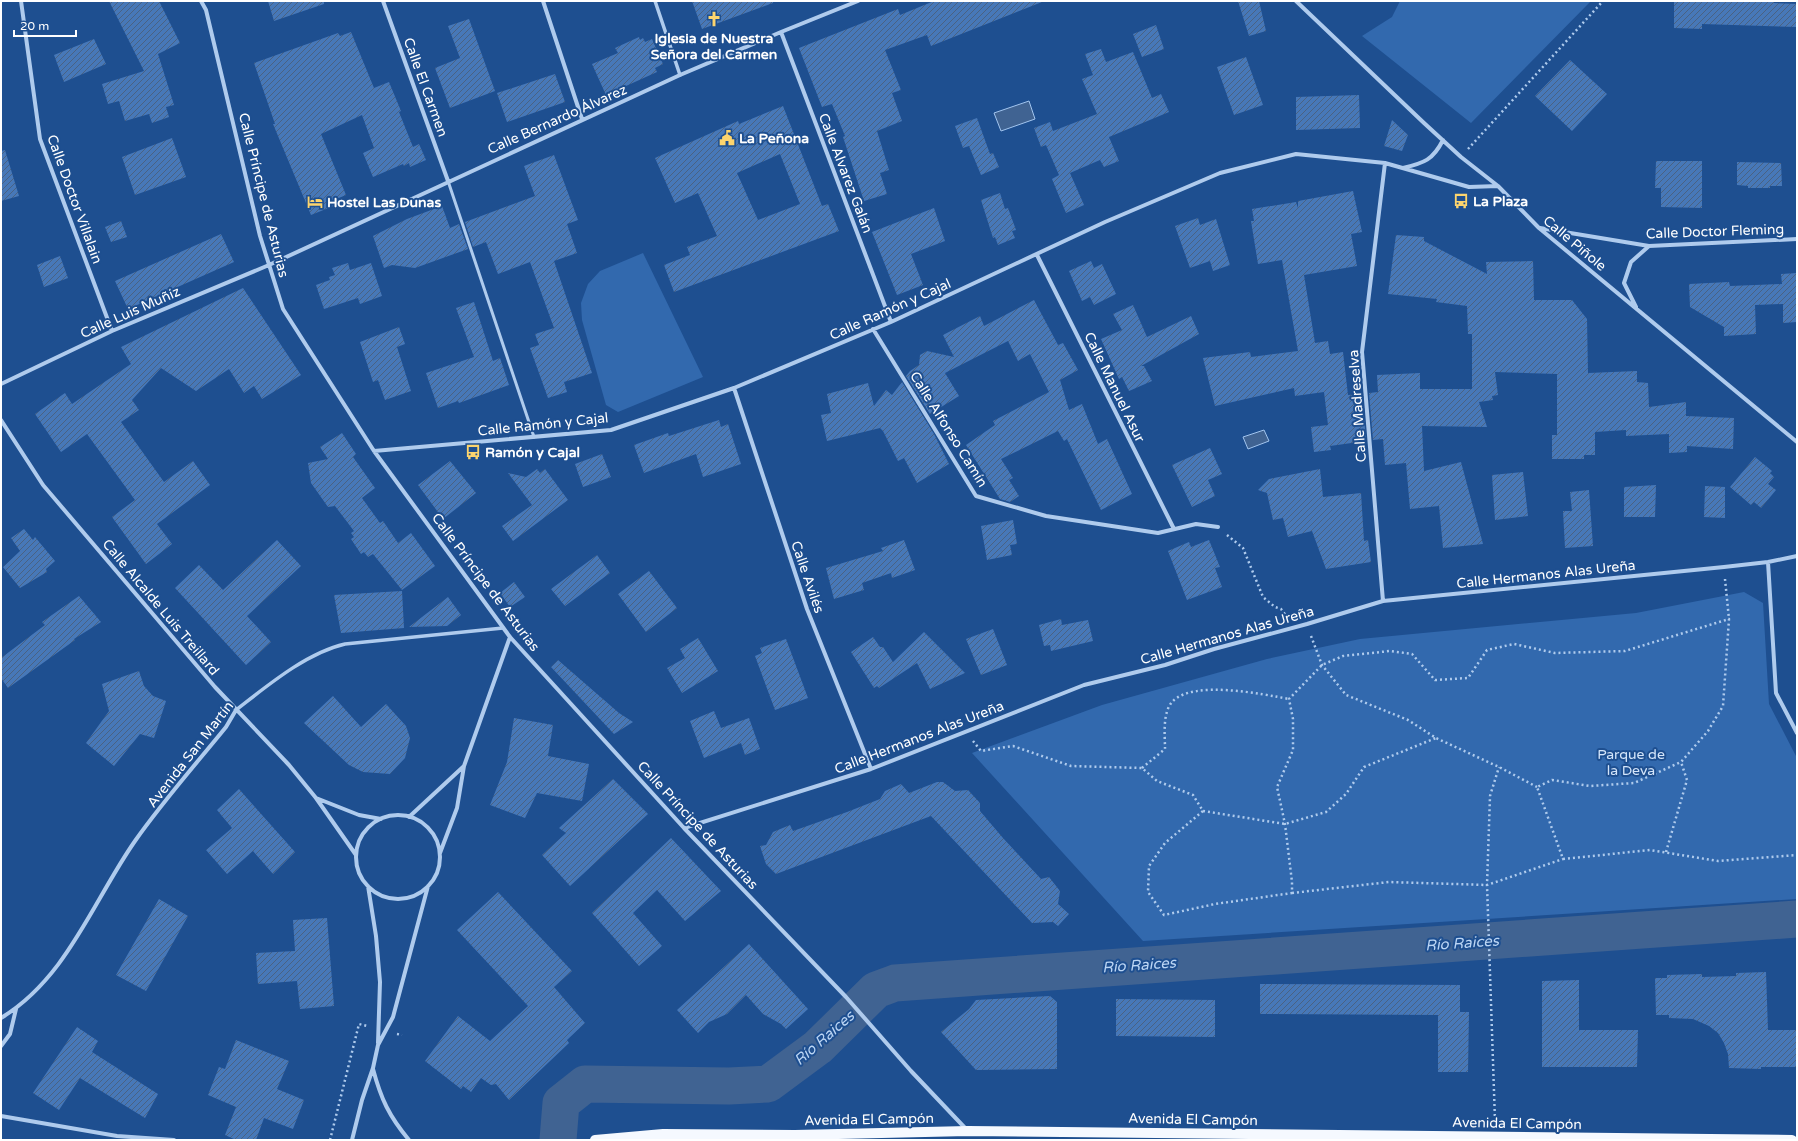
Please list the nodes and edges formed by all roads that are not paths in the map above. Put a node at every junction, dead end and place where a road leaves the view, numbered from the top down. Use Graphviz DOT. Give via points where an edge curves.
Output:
graph roads {
  1 [pos="21,1"];
  2 [pos="201,1"];
  3 [pos="383,1"];
  4 [pos="543,1"];
  5 [pos="655,1"];
  6 [pos="858,1"];
  7 [pos="1296,1"];
  8 [pos="781,32"];
  9 [pos="680,75"];
  10 [pos="582,119"];
  11 [pos="1443,140"];
  12 [pos="1385,163"];
  13 [pos="1402,168"];
  14 [pos="448,181"];
  15 [pos="1498,186"];
  16 [pos="1539,228"];
  17 [pos="1797,239"];
  18 [pos="1649,246"];
  19 [pos="1037,255"];
  20 [pos="269,265"];
  21 [pos="1637,309"];
  22 [pos="890,322"];
  23 [pos="874,330"];
  24 [pos="112,331"];
  25 [pos="1,384"];
  26 [pos="734,388"];
  27 [pos="1,420"];
  28 [pos="534,437"];
  29 [pos="1797,442"];
  30 [pos="374,451"];
  31 [pos="1218,527"];
  32 [pos="1174,529"];
  33 [pos="1797,556"];
  34 [pos="1768,562"];
  35 [pos="1383,601"];
  36 [pos="503,628"];
  37 [pos="510,637"];
  38 [pos="236,710"];
  39 [pos="1797,734"];
  40 [pos="464,766"];
  41 [pos="871,769"];
  42 [pos="316,798"];
  43 [pos="409,817"];
  44 [pos="381,819"];
  45 [pos="684,828"];
  46 [pos="356,855"];
  47 [pos="440,855"];
  48 [pos="368,886"];
  49 [pos="428,886"];
  50 [pos="16,1009"];
  51 [pos="1,1018"];
  52 [pos="378,1045"];
  53 [pos="1,1046"];
  54 [pos="373,1068"];
  55 [pos="1,1116"];
  56 [pos="968,1131"];
  57 [pos="793,1137"];
  58 [pos="606,1139"];
  59 [pos="174,1140"];
  60 [pos="352,1140"];
  61 [pos="409,1140"];
  62 [pos="595,1140"];
  63 [pos="1792,1140"];
  1 -- 24 [label="street, Calle Doctor Villalain" via="40,139"];
  2 -- 20 [label="street, Calle Príncipe de Asturias" via="206,10 222,71"];
  3 -- 14 [label="street, Calle El Carmen"];
  4 -- 10 [label="street"];
  5 -- 9 [label="street"];
  6 -- 8 [label="street, Calle Bernardo Álvarez"];
  7 -- 11 [label="street, Calle Piñole"];
  8 -- 9 [label="street, Calle Bernardo Álvarez"];
  8 -- 22 [label="street, Calle Alvarez Galán"];
  9 -- 10 [label="street, Calle Bernardo Álvarez"];
  10 -- 14 [label="street, Calle Bernardo Álvarez"];
  11 -- 13 [label="street" via="1437,152 1428,160"];
  11 -- 15 [label="street, Calle Piñole"];
  12 -- 13 [label="street, Calle Ramón y Cajal"];
  12 -- 19 [label="street, Calle Ramón y Cajal" via="1296,154 1220,173 1105,222"];
  12 -- 35 [label="street, Calle Madreselva" via="1362,352"];
  13 -- 15 [label="street, Calle Ramón y Cajal" via="1469,186"];
  14 -- 20 [label="street, Calle Bernardo Álvarez"];
  14 -- 28 [label="lane"];
  15 -- 16 [label="street, Calle Piñole"];
  16 -- 18 [label="street, Calle Doctor Fleming"];
  16 -- 21 [label="street, Calle Piñole"];
  17 -- 18 [label="street, Calle Doctor Fleming"];
  18 -- 21 [label="street" via="1631,262 1624,283"];
  19 -- 22 [label="street, Calle Ramón y Cajal"];
  19 -- 32 [label="street, Calle Manuel Asur"];
  20 -- 24 [label="street, Calle Luis Muñíz"];
  20 -- 30 [label="street, Calle Príncipe de Asturias" via="283,309"];
  21 -- 29 [label="street, Calle Piñole"];
  22 -- 23 [label="street, Calle Ramón y Cajal"];
  23 -- 26 [label="street, Calle Ramón y Cajal"];
  23 -- 32 [label="street, Calle Alfonso Camín" via="976,496 1046,516 1158,533"];
  24 -- 25 [label="street, Calle Luis Muñíz"];
  26 -- 28 [label="street, Calle Ramón y Cajal" via="612,430"];
  26 -- 41 [label="street, Calle Avilés" via="807,609"];
  27 -- 38 [label="street, Calle Alcalde Luis Treillard" via="43,485"];
  28 -- 30 [label="street, Calle Ramón y Cajal"];
  30 -- 36 [label="street, Calle Príncipe de Asturias"];
  31 -- 32 [label="street, Calle Alfonso Camín" via="1196,524"];
  33 -- 34 [label="street, Calle Hermanos Alas Ureña"];
  34 -- 35 [label="street, Calle Hermanos Alas Ureña"];
  34 -- 39 [label="street" via="1776,693"];
  35 -- 41 [label="street, Calle Hermanos Alas Ureña" via="1214,648 1165,665 1084,685"];
  36 -- 37 [label="street, Calle Príncipe de Asturias"];
  36 -- 38 [label="street, Avenida San Martín" via="331,647 278,677"];
  37 -- 40 [label="street"];
  37 -- 45 [label="street, Calle Príncipe de Asturias"];
  38 -- 42 [label="street, Calle Alcalde Luis Treillard" via="289,765"];
  38 -- 50 [label="street, Avenida San Martín" via="226,727 135,841 59,964 36,991"];
  40 -- 43 [label="street"];
  40 -- 47 [label="street" via="457,808"];
  41 -- 45 [label="street, Calle Hermanos Alas Ureña"];
  42 -- 44 [label="street, Calle Alcalde Luis Treillard" via="360,816"];
  42 -- 46 [label="street, Calle Alcalde Luis Treillard"];
  43 -- 44 [label="street"];
  43 -- 47 [label="street" via="427,827 434,835"];
  44 -- 46 [label="street" via="364,833"];
  45 -- 56 [label="street, Calle Príncipe de Asturias" via="846,997"];
  46 -- 48 [label="street" via="361,877"];
  47 -- 49 [label="street" via="435,877"];
  48 -- 49 [label="street" via="379,894 392,898 417,894"];
  48 -- 52 [label="street" via="380,982"];
  49 -- 52 [label="street" via="393,1016"];
  50 -- 51 [label="street, Avenida San Martín"];
  50 -- 53 [label="street" via="10,1034"];
  52 -- 54 [label="street"];
  54 -- 60 [label="street"];
  54 -- 61 [label="street" via="380,1094 394,1122"];
  55 -- 59 [label="street" via="117,1136"];
  56 -- 57 [label="main road, Avenida El Campón"];
  56 -- 63 [label="main road, Avenida El Campón" via="1021,1134"];
  57 -- 58 [label="main road, Avenida El Campón" via="663,1134"];
  58 -- 62 [label="main road, Avenida El Campón"];
}
